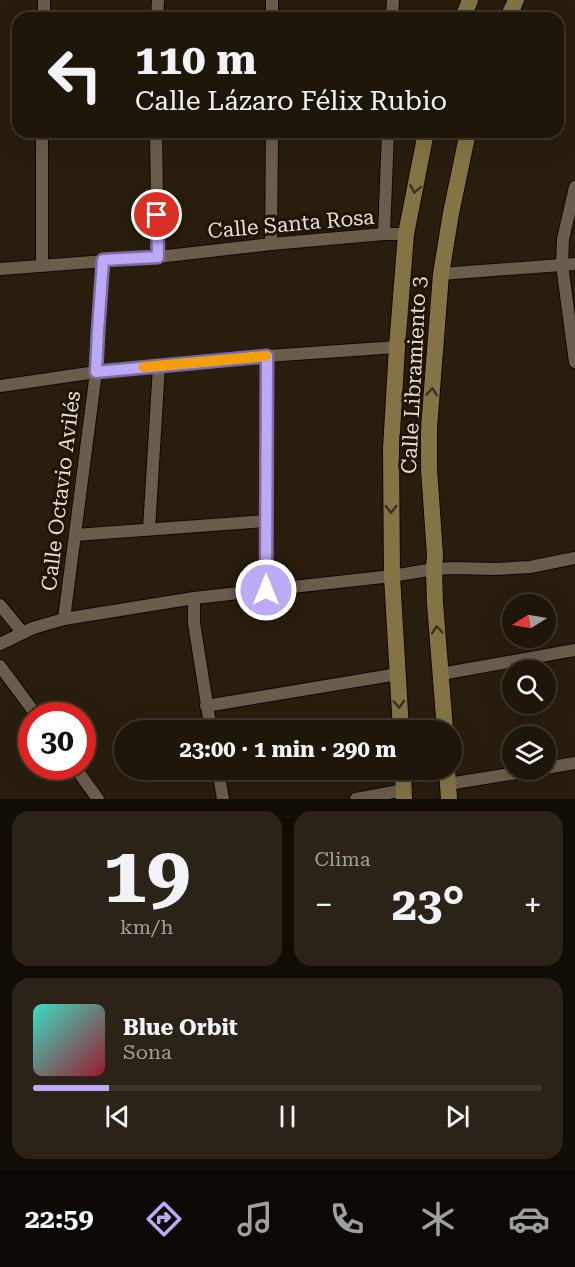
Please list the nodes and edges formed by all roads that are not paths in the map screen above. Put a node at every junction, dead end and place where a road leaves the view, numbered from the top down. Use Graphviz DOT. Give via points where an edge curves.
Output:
graph roads {
  1 [pos="42,138"];
  2 [pos="156,138"];
  3 [pos="272,138"];
  4 [pos="388,138"];
  5 [pos="425,138"];
  6 [pos="467,138"];
  7 [pos="575,187"];
  8 [pos="384,234"];
  9 [pos="406,234"];
  10 [pos="272,244"];
  11 [pos="158,257"];
  12 [pos="103,260"];
  13 [pos="569,264"];
  14 [pos="42,265"];
  15 [pos="0,269"];
  16 [pos="441,274"];
  17 [pos="397,347"];
  18 [pos="267,356"];
  19 [pos="575,362"];
  20 [pos="159,366"];
  21 [pos="96,372"];
  22 [pos="0,386"];
  23 [pos="265,521"];
  24 [pos="149,529"];
  25 [pos="75,535"];
  26 [pos="575,558"];
  27 [pos="434,569"];
  28 [pos="392,576"];
  29 [pos="266,590"];
  30 [pos="194,598"];
  31 [pos="0,605"];
  32 [pos="64,619"];
  33 [pos="22,633"];
  34 [pos="0,644"];
  35 [pos="575,650"];
  36 [pos="0,666"];
  37 [pos="398,674"];
  38 [pos="441,674"];
  39 [pos="27,702"];
  40 [pos="206,706"];
  41 [pos="209,720"];
  42 [pos="400,720"];
  43 [pos="444,720"];
  44 [pos="575,763"];
  45 [pos="556,766"];
  46 [pos="502,775"];
  47 [pos="84,780"];
  48 [pos="220,780"];
  49 [pos="403,780"];
  50 [pos="448,784"];
  51 [pos="404,795"];
  52 [pos="98,799"];
  53 [pos="223,799"];
  54 [pos="356,799"];
  1 -- 14 [label="street"];
  2 -- 11 [label="street"];
  3 -- 10 [label="street"];
  4 -- 8 [label="street"];
  5 -- 9 [label="street, Calle Libramiento 3, one-way"];
  6 -- 16 [label="street, Calle Libramiento 3"];
  7 -- 13 [label="street" via="562,239"];
  8 -- 9 [label="street, Calle Santa Rosa"];
  8 -- 10 [label="street, Calle Santa Rosa"];
  9 -- 17 [label="street, Calle Libramiento 3"];
  10 -- 11 [label="street, Calle Santa Rosa"];
  11 -- 12 [label="street, Calle Santa Rosa"];
  12 -- 14 [label="street, Calle Santa Rosa"];
  12 -- 21 [label="street, Calle Octavio Avilés"];
  13 -- 16 [label="street"];
  13 -- 19 [label="street"];
  14 -- 15 [label="street, Calle Santa Rosa"];
  27 -- 16 [label="street, Calle Libramiento 3, one-way" via="429,428"];
  17 -- 18 [label="street"];
  17 -- 28 [label="street, Calle Libramiento 3, one-way" via="391,449"];
  18 -- 20 [label="street"];
  18 -- 23 [label="street"];
  20 -- 21 [label="street"];
  20 -- 24 [label="street"];
  21 -- 22 [label="street"];
  21 -- 25 [label="street, Calle Octavio Avilés"];
  23 -- 24 [label="street"];
  23 -- 29 [label="street"];
  24 -- 25 [label="street"];
  25 -- 32 [label="street, Calle Octavio Avilés"];
  26 -- 27 [label="street" via="530,567"];
  27 -- 28 [label="street"];
  38 -- 27 [label="street, Calle Libramiento 3, one-way"];
  28 -- 29 [label="street"];
  28 -- 37 [label="street, Calle Libramiento 3"];
  29 -- 30 [label="street"];
  30 -- 32 [label="street"];
  30 -- 40 [label="street"];
  31 -- 33 [label="street"];
  32 -- 33 [label="street"];
  33 -- 34 [label="street"];
  35 -- 38 [label="street"];
  36 -- 39 [label="street"];
  37 -- 40 [label="street"];
  37 -- 42 [label="street, Calle Libramiento 3, one-way"];
  38 -- 43 [label="street, Calle Libramiento 3"];
  40 -- 41 [label="street"];
  44 -- 45 [label="street"];
  46 -- 50 [label="street"];
  47 -- 52 [label="street"];
  48 -- 53 [label="street"];
  49 -- 51 [label="street"];
  51 -- 54 [label="street"];
}
